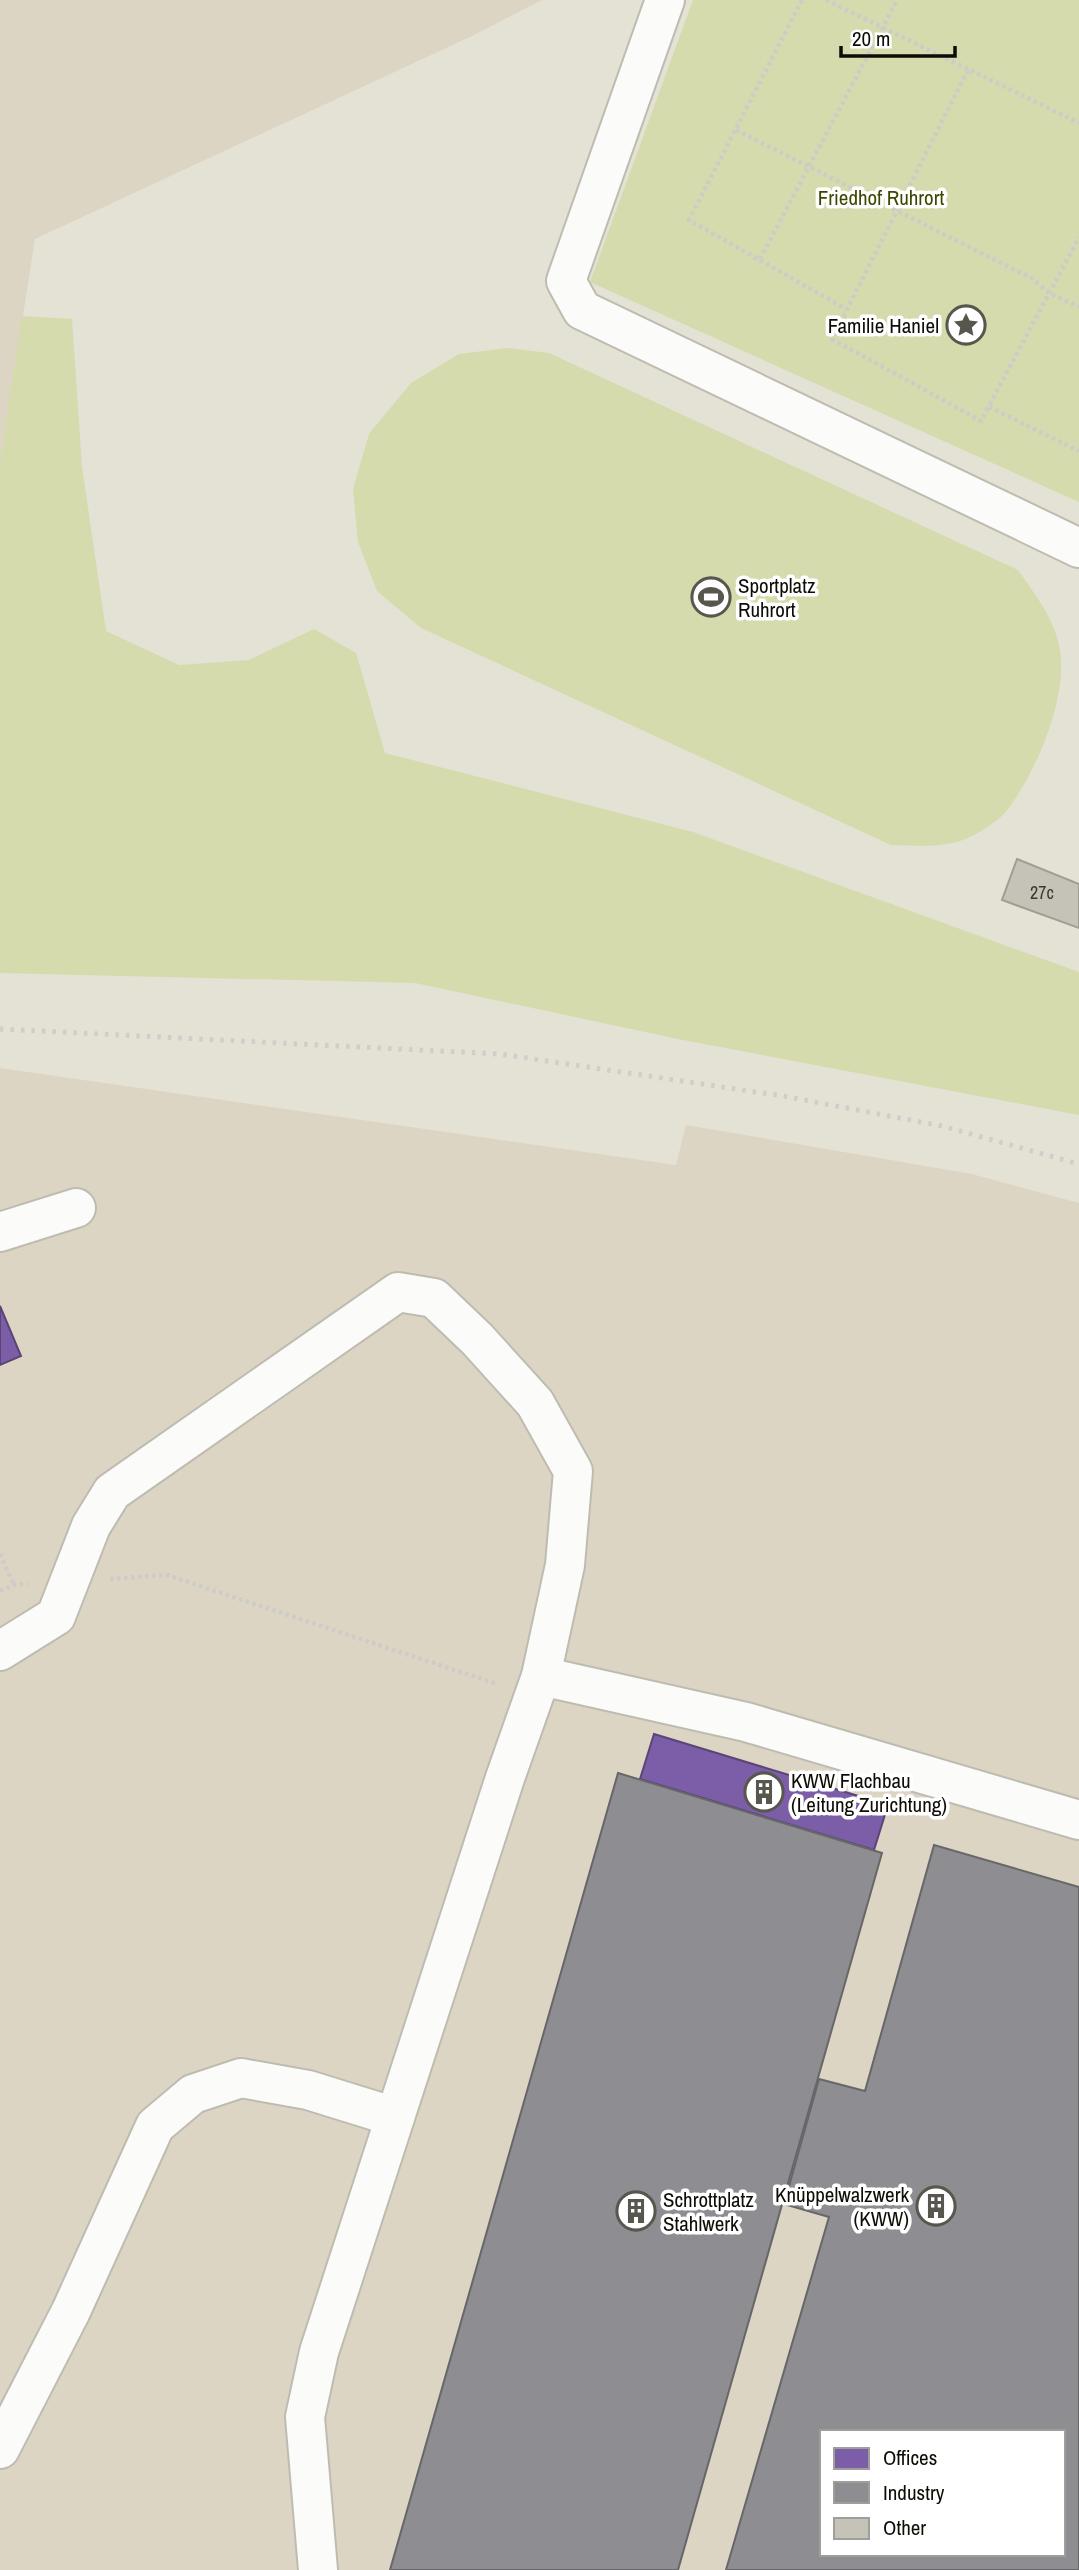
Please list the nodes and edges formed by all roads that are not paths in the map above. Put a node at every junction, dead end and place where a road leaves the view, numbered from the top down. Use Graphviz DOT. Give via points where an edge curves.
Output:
graph roads {
  1 [pos="665,0"];
  2 [pos="1079,548"];
  3 [pos="76,1208"];
  4 [pos="0,1232"];
  5 [pos="0,1651"];
  6 [pos="538,1686"];
  7 [pos="1079,1820"];
  8 [pos="395,2118"];
  9 [pos="0,2449"];
  10 [pos="318,2570"];
  1 -- 2 [label="lane" via="566,281 582,310"];
  3 -- 4 [label="lane"];
  5 -- 6 [label="lane" via="56,1616 91,1526 112,1492 398,1292 434,1297 535,1403 573,1471 565,1565"];
  6 -- 7 [label="lane" via="746,1722"];
  6 -- 8 [label="lane"];
  8 -- 9 [label="lane" via="308,2090 242,2078 193,2094 155,2126 71,2311"];
  8 -- 10 [label="lane" via="319,2352 305,2417"];
}
